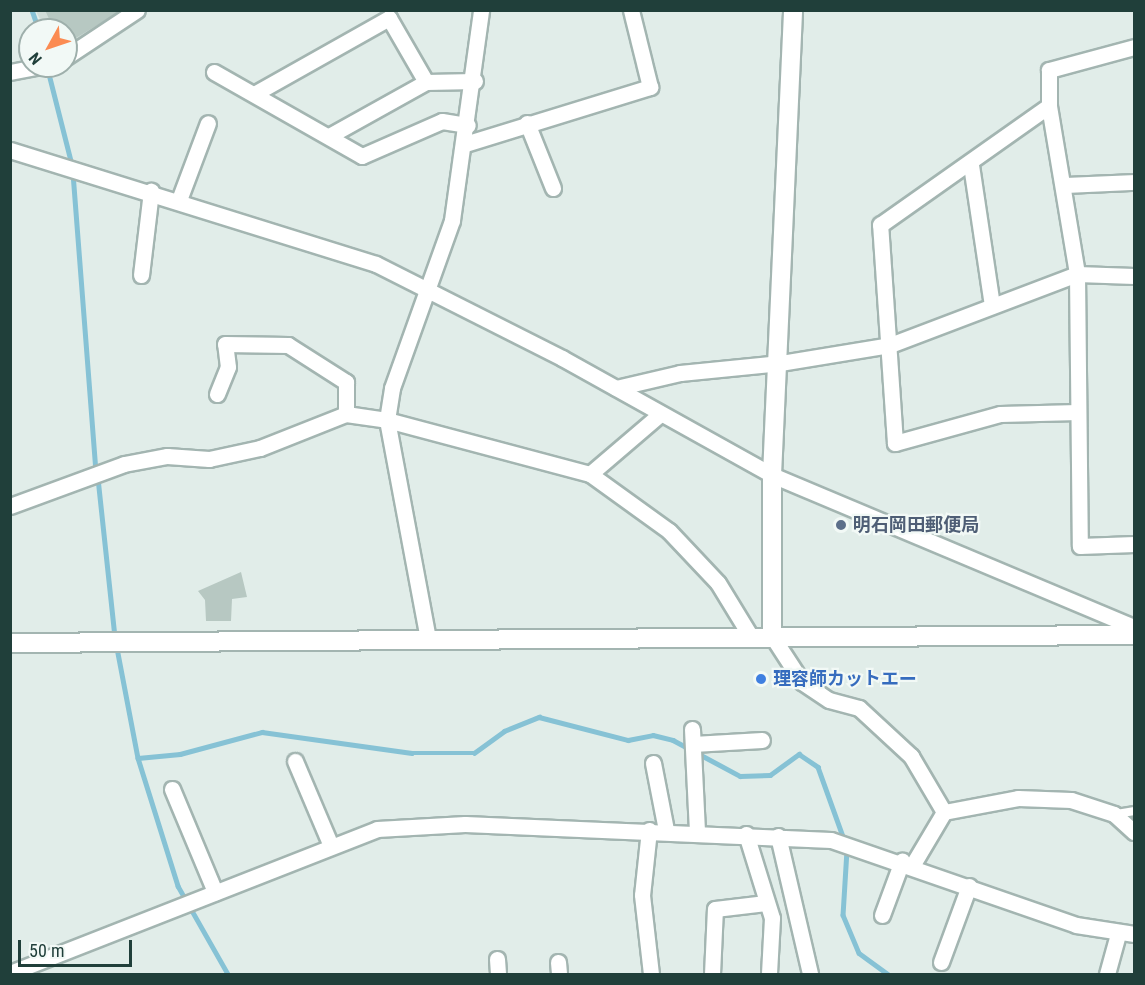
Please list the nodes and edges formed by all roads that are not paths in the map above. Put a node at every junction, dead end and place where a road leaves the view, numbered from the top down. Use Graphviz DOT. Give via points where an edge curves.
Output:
graph roads {
  1 [pos="137,10"];
  2 [pos="481,10"];
  3 [pos="631,10"];
  4 [pos="793,10"];
  5 [pos="1134,46"];
  6 [pos="78,49"];
  7 [pos="214,72"];
  8 [pos="475,81"];
  9 [pos="426,82"];
  10 [pos="254,94"];
  11 [pos="1049,106"];
  12 [pos="208,123"];
  13 [pos="527,123"];
  14 [pos="468,125"];
  15 [pos="329,136"];
  16 [pos="465,144"];
  17 [pos="10,150"];
  18 [pos="971,165"];
  19 [pos="1134,182"];
  20 [pos="1066,185"];
  21 [pos="553,188"];
  22 [pos="152,191"];
  23 [pos="179,200"];
  24 [pos="1077,274"];
  25 [pos="141,275"];
  26 [pos="1134,276"];
  27 [pos="431,289"];
  28 [pos="992,305"];
  29 [pos="890,345"];
  30 [pos="781,363"];
  31 [pos="616,388"];
  32 [pos="217,394"];
  33 [pos="1078,412"];
  34 [pos="346,414"];
  35 [pos="659,415"];
  36 [pos="387,420"];
  37 [pos="590,474"];
  38 [pos="772,475"];
  39 [pos="10,506"];
  40 [pos="1134,544"];
  41 [pos="1134,627"];
  42 [pos="1134,634"];
  43 [pos="772,636"];
  44 [pos="751,637"];
  45 [pos="428,639"];
  46 [pos="10,644"];
  47 [pos="762,740"];
  48 [pos="295,761"];
  49 [pos="653,763"];
  50 [pos="172,789"];
  51 [pos="1134,811"];
  52 [pos="944,812"];
  53 [pos="1114,814"];
  54 [pos="649,830"];
  55 [pos="666,830"];
  56 [pos="697,831"];
  57 [pos="1134,832"];
  58 [pos="746,834"];
  59 [pos="778,836"];
  60 [pos="331,846"];
  61 [pos="907,863"];
  62 [pos="969,886"];
  63 [pos="215,892"];
  64 [pos="766,903"];
  65 [pos="882,915"];
  66 [pos="1118,934"];
  67 [pos="1134,934"];
  68 [pos="497,959"];
  69 [pos="941,962"];
  70 [pos="10,974"];
  71 [pos="498,975"];
  72 [pos="651,975"];
  73 [pos="712,975"];
  74 [pos="769,975"];
  75 [pos="810,975"];
  76 [pos="1107,975"];
  1 -- 6 [label="street"];
  2 -- 8 [label="street"];
  3 -- 13 [label="street" via="650,87"];
  4 -- 30 [label="street"];
  5 -- 11 [label="street" via="1049,70"];
  7 -- 10 [label="street"];
  8 -- 9 [label="street"];
  8 -- 14 [label="street"];
  9 -- 10 [label="street" via="389,18"];
  9 -- 15 [label="street"];
  10 -- 15 [label="street"];
  11 -- 18 [label="street"];
  11 -- 20 [label="street"];
  12 -- 23 [label="street"];
  13 -- 16 [label="street"];
  13 -- 21 [label="street"];
  14 -- 15 [label="street" via="442,121 362,156"];
  14 -- 16 [label="street"];
  16 -- 27 [label="street" via="452,220"];
  17 -- 22 [label="street"];
  18 -- 28 [label="street"];
  18 -- 29 [label="street" via="880,225"];
  19 -- 20 [label="street"];
  20 -- 24 [label="street"];
  22 -- 23 [label="street"];
  22 -- 25 [label="street"];
  23 -- 27 [label="street" via="376,264"];
  24 -- 26 [label="street"];
  24 -- 28 [label="street"];
  24 -- 33 [label="street"];
  27 -- 31 [label="street"];
  27 -- 36 [label="street" via="392,388"];
  28 -- 29 [label="street"];
  29 -- 30 [label="street"];
  29 -- 33 [label="street" via="895,443 1000,414"];
  30 -- 31 [label="street" via="680,373"];
  30 -- 38 [label="street"];
  31 -- 35 [label="street"];
  32 -- 34 [label="street" via="228,367 225,344 288,345 346,382"];
  33 -- 40 [label="street" via="1080,546"];
  34 -- 36 [label="street"];
  34 -- 39 [label="street" via="260,448 209,459 167,456 124,464"];
  35 -- 37 [label="street"];
  35 -- 38 [label="street"];
  36 -- 37 [label="street"];
  36 -- 45 [label="street"];
  37 -- 44 [label="street" via="669,531 718,583"];
  38 -- 41 [label="street"];
  38 -- 43 [label="street"];
  42 -- 43 [label="street"];
  43 -- 44 [label="street"];
  43 -- 52 [label="street" via="802,682 829,700 859,708 911,756"];
  44 -- 45 [label="street"];
  45 -- 46 [label="street"];
  47 -- 56 [label="street" via="693,736"];
  48 -- 60 [label="street"];
  49 -- 55 [label="street"];
  50 -- 63 [label="street"];
  51 -- 53 [label="lane"];
  52 -- 53 [label="street" via="1018,798 1071,800"];
  52 -- 61 [label="street"];
  53 -- 57 [label="street"];
  54 -- 55 [label="street"];
  54 -- 60 [label="street" via="465,824 377,829"];
  54 -- 72 [label="street" via="642,895"];
  55 -- 56 [label="street"];
  56 -- 58 [label="street"];
  58 -- 59 [label="street"];
  58 -- 64 [label="street"];
  59 -- 61 [label="street" via="831,840"];
  59 -- 75 [label="street"];
  60 -- 63 [label="street"];
  61 -- 62 [label="street"];
  61 -- 65 [label="street"];
  62 -- 66 [label="street" via="1076,925"];
  62 -- 69 [label="street"];
  63 -- 70 [label="street"];
  64 -- 73 [label="street" via="716,909"];
  64 -- 74 [label="street" via="772,918"];
  66 -- 67 [label="street"];
  66 -- 76 [label="street"];
  68 -- 71 [label="street"];
}
